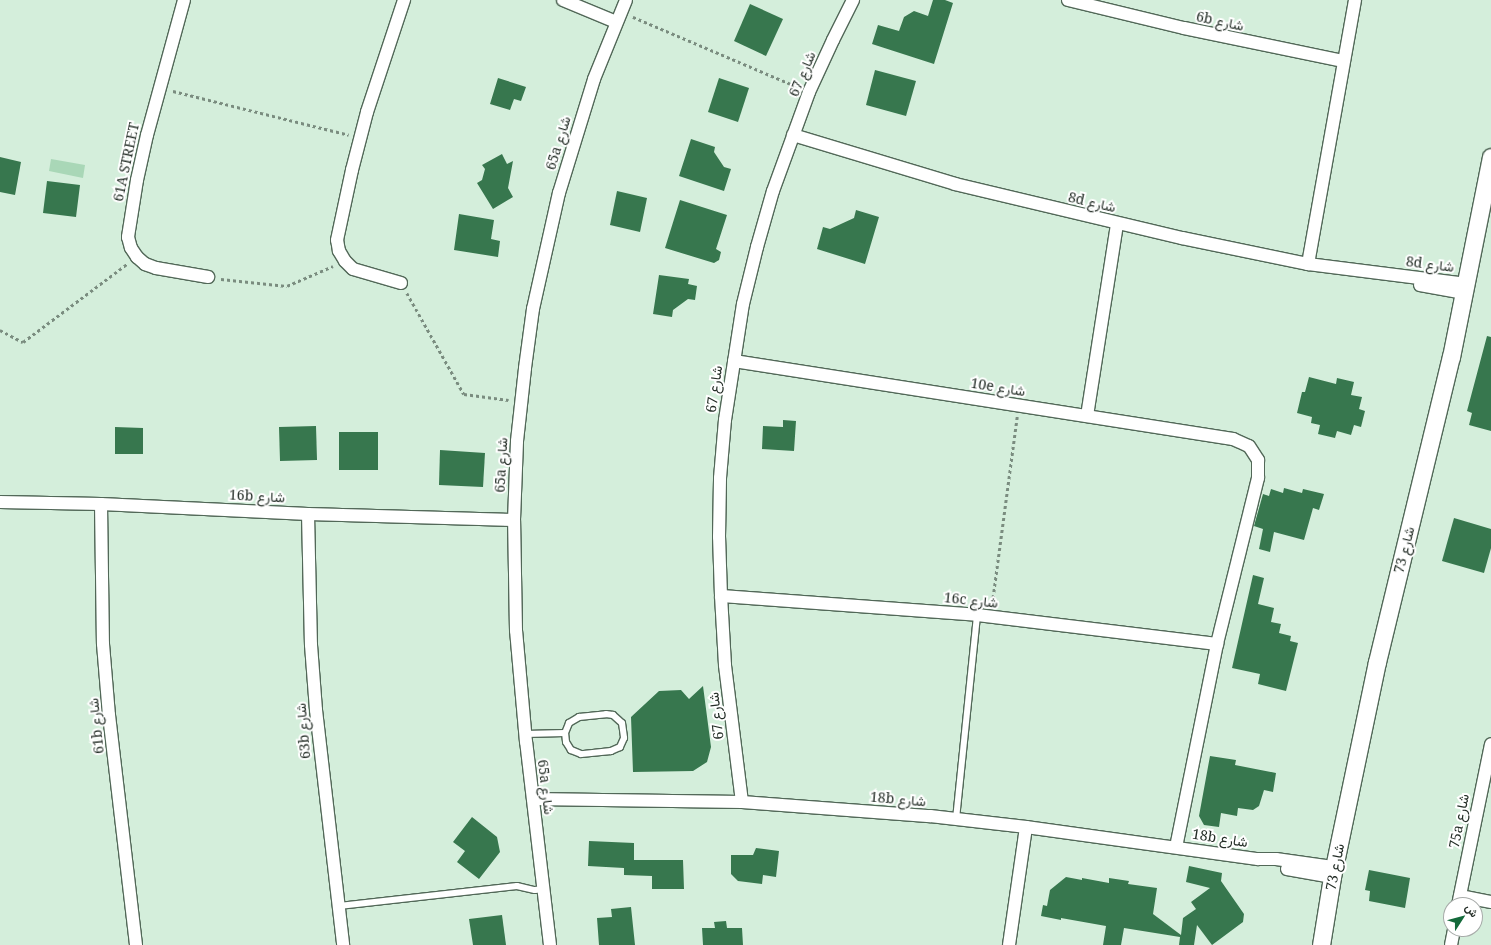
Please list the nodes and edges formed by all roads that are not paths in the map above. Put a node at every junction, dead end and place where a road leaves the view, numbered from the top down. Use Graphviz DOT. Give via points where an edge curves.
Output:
graph roads {
  1 [pos="184,0"];
  2 [pos="404,0"];
  3 [pos="563,0"];
  4 [pos="626,0"];
  5 [pos="854,0"];
  6 [pos="1068,0"];
  7 [pos="1356,0"];
  8 [pos="618,17"];
  9 [pos="1344,61"];
  10 [pos="793,135"];
  11 [pos="1491,157"];
  12 [pos="1117,224"];
  13 [pos="1308,264"];
  14 [pos="208,277"];
  15 [pos="401,283"];
  16 [pos="1466,288"];
  17 [pos="734,362"];
  18 [pos="1087,416"];
  19 [pos="0,502"];
  20 [pos="101,504"];
  21 [pos="308,514"];
  22 [pos="514,520"];
  23 [pos="721,596"];
  24 [pos="978,615"];
  25 [pos="1216,644"];
  26 [pos="525,734"];
  27 [pos="565,734"];
  28 [pos="1491,744"];
  29 [pos="533,799"];
  30 [pos="742,802"];
  31 [pos="956,819"];
  32 [pos="1026,827"];
  33 [pos="1176,847"];
  34 [pos="1333,872"];
  35 [pos="543,889"];
  36 [pos="1460,897"];
  37 [pos="339,906"];
  38 [pos="136,945"];
  39 [pos="343,945"];
  40 [pos="550,945"];
  41 [pos="1009,945"];
  42 [pos="1322,945"];
  1 -- 14 [label="street, 61A STREET" via="159,87 137,180 128,237 131,248 145,264"];
  2 -- 15 [label="street" via="361,138 337,240 339,251 354,269"];
  3 -- 8 [label="street"];
  4 -- 8 [label="street, 65a شارع"];
  5 -- 10 [label="street, شارع 67" via="833,40"];
  6 -- 9 [label="street, 6b شارع" via="1184,28"];
  7 -- 9 [label="street"];
  8 -- 22 [label="street, 65a شارع" via="578,129 559,193 533,309 517,441"];
  9 -- 13 [label="street"];
  10 -- 12 [label="street, 8d شارع" via="955,184"];
  10 -- 17 [label="street, شارع 67" via="756,247 743,304"];
  11 -- 16 [label="street, شارع 73"];
  12 -- 13 [label="street, 8d شارع"];
  12 -- 18 [label="street"];
  13 -- 16 [label="street, 8d شارع" via="1390,275 1412,283"];
  16 -- 34 [label="street, شارع 73" via="1437,419 1379,654"];
  17 -- 18 [label="street, 10e شارع"];
  17 -- 23 [label="street, شارع 67" via="720,478"];
  18 -- 25 [label="street, 10e شارع" via="1242,441 1258,460 1258,478"];
  19 -- 20 [label="street, 16b شارع"];
  20 -- 21 [label="street, 16b شارع"];
  20 -- 38 [label="street, 61b شارع" via="105,668"];
  21 -- 22 [label="street, 16b شارع"];
  21 -- 37 [label="street, 63b شارع" via="308,579 315,696 322,776"];
  22 -- 26 [label="street, 65a شارع" via="516,631"];
  23 -- 24 [label="street, 16c شارع"];
  23 -- 30 [label="street, شارع 67" via="729,703"];
  24 -- 25 [label="street, 16c شارع"];
  24 -- 31 [label="lane"];
  25 -- 33 [label="street"];
  26 -- 27 [label="lane"];
  26 -- 29 [label="street, 65a شارع"];
  27 -- 27 [label="lane" via="571,750 581,754 616,750 624,738 622,723 618,718 606,714 573,719"];
  28 -- 36 [label="street, 75a شارع"];
  29 -- 30 [label="street, 18b شارع"];
  29 -- 35 [label="street, 65a شارع"];
  30 -- 31 [label="street, 18b شارع"];
  31 -- 32 [label="street, 18b شارع"];
  32 -- 33 [label="street, 18b شارع"];
  32 -- 41 [label="street"];
  33 -- 34 [label="street, 18b شارع" via="1258,859 1279,867"];
  34 -- 42 [label="street, شارع 73"];
  35 -- 37 [label="lane" via="517,886"];
  35 -- 40 [label="street, 65a شارع"];
  37 -- 39 [label="street, 63b شارع"];
}
